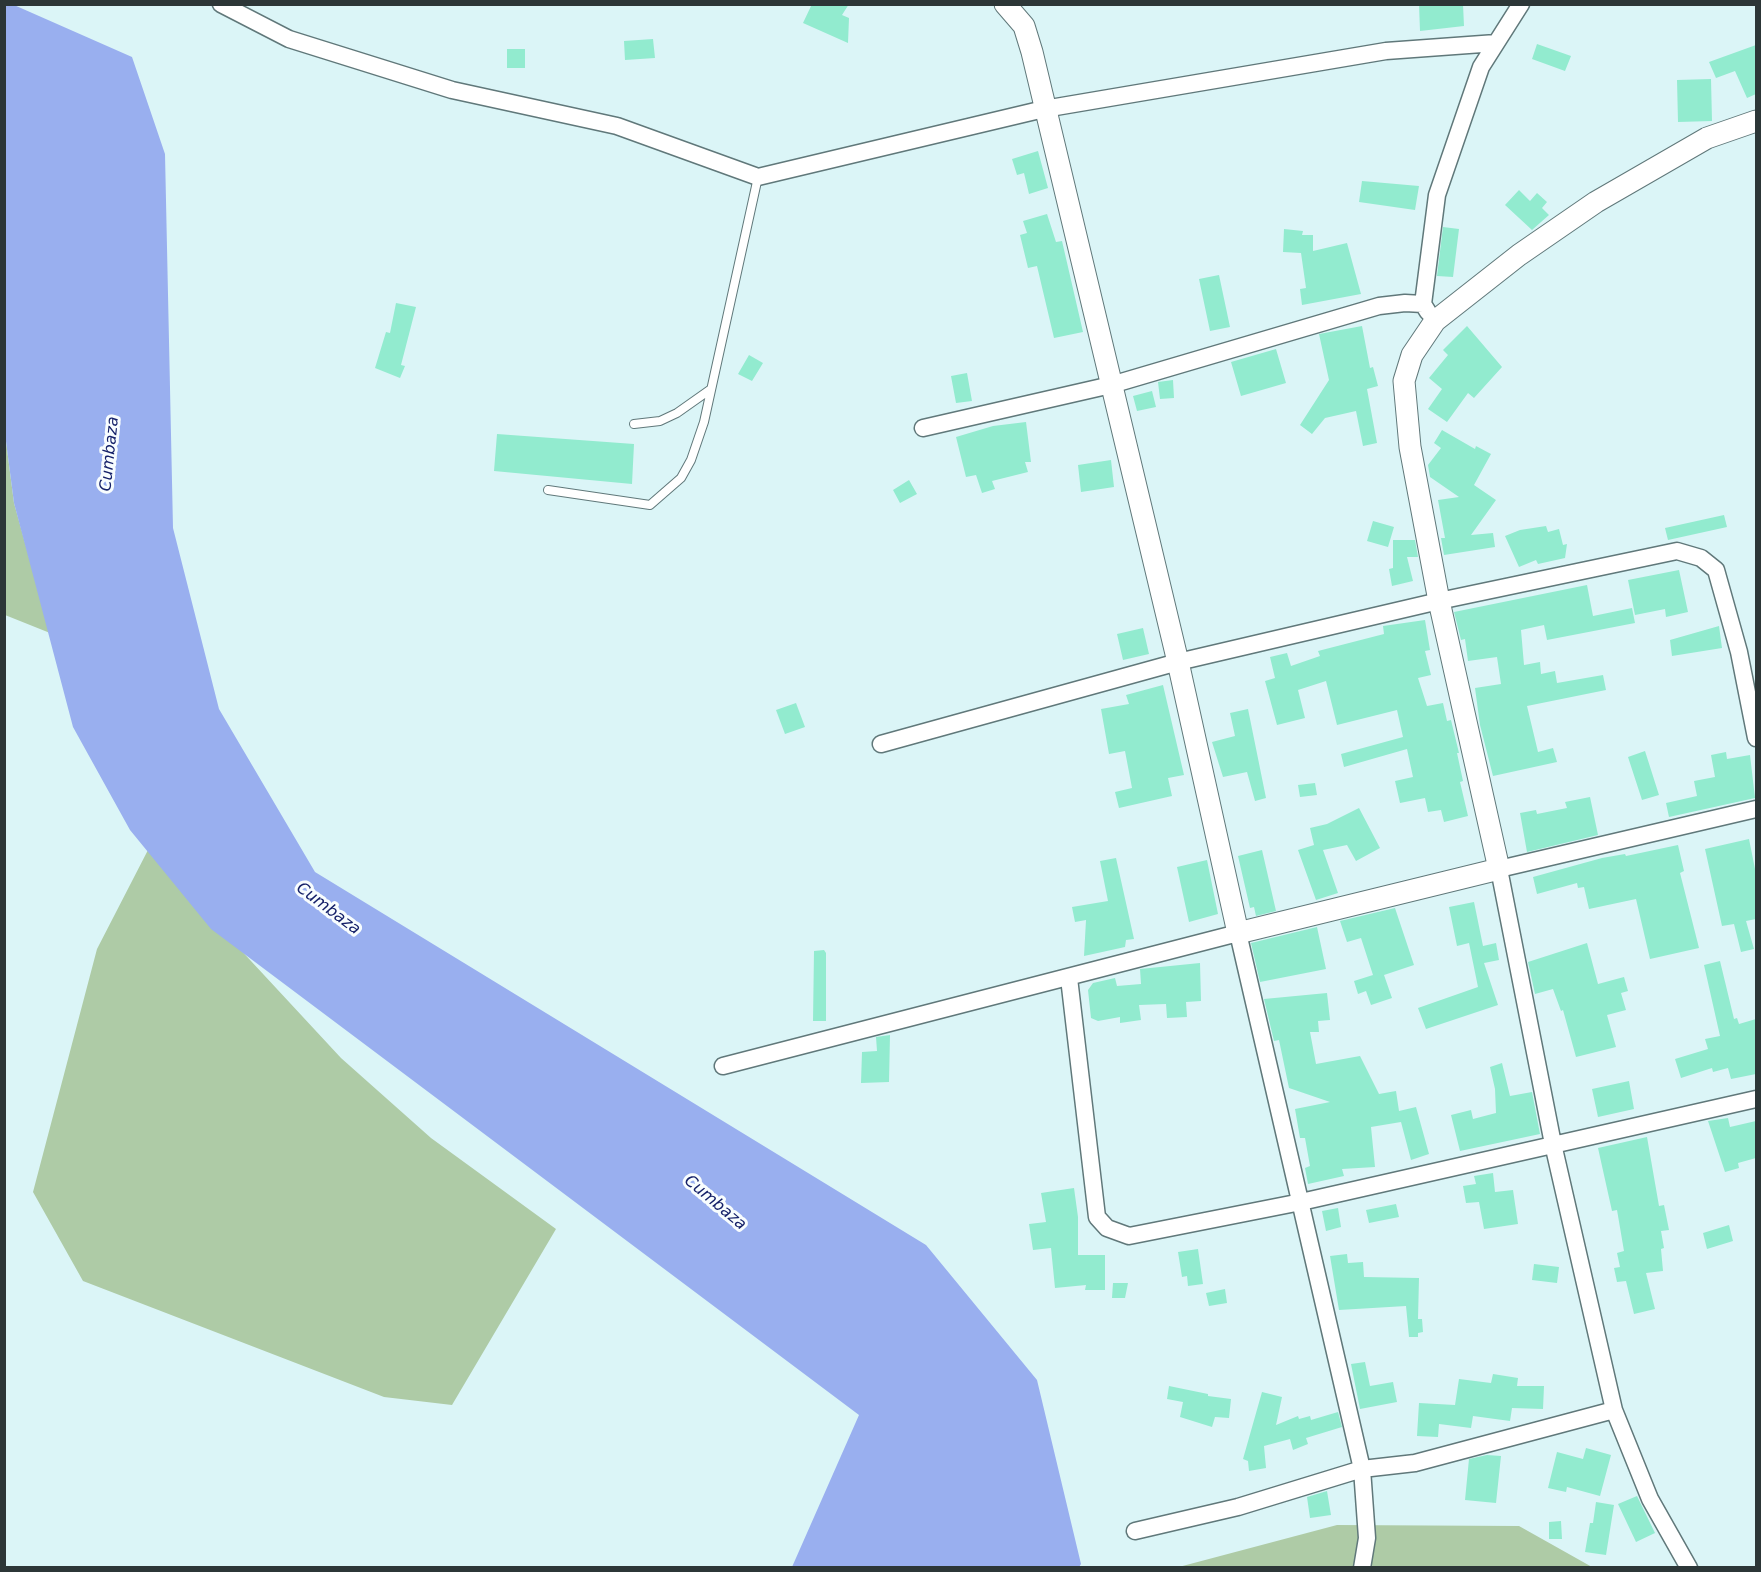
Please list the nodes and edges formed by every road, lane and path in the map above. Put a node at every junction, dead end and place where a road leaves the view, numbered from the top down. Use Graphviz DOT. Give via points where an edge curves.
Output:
graph roads {
  1 [pos="220,4"];
  2 [pos="1005,4"];
  3 [pos="1521,4"];
  4 [pos="1496,43"];
  5 [pos="1044,109"];
  6 [pos="1756,121"];
  7 [pos="758,177"];
  8 [pos="1429,313"];
  9 [pos="1111,385"];
  10 [pos="711,389"];
  11 [pos="634,424"];
  12 [pos="923,428"];
  13 [pos="548,490"];
  14 [pos="1439,601"];
  15 [pos="1178,662"];
  16 [pos="1756,738"];
  17 [pos="881,744"];
  18 [pos="1756,809"];
  19 [pos="1498,869"];
  20 [pos="1238,933"];
  21 [pos="1069,978"];
  22 [pos="723,1066"];
  23 [pos="1756,1099"];
  24 [pos="1553,1144"];
  25 [pos="1301,1202"];
  26 [pos="1614,1410"];
  27 [pos="1362,1469"];
  28 [pos="1135,1531"];
  29 [pos="1362,1568"];
  30 [pos="1689,1568"];
  1 -- 7 [label="street" via="289,39 452,90 617,126"];
  2 -- 5 [label="street" via="1024,26"];
  3 -- 4 [label="street"];
  4 -- 5 [label="street" via="1386,51"];
  4 -- 8 [label="street" via="1481,67 1437,195"];
  5 -- 7 [label="street"];
  5 -- 9 [label="street"];
  6 -- 8 [label="street" via="1707,138 1596,202"];
  7 -- 10 [label="lane"];
  8 -- 9 [label="street" via="1405,303 1379,306"];
  8 -- 14 [label="street" via="1404,381 1410,447"];
  9 -- 12 [label="street"];
  9 -- 15 [label="street"];
  10 -- 11 [label="lane" via="660,421"];
  10 -- 13 [label="lane" via="691,460 681,478 650,505"];
  14 -- 15 [label="street"];
  14 -- 16 [label="street" via="1655,554 1677,552 1701,558 1716,570 1724,592"];
  14 -- 19 [label="street"];
  15 -- 17 [label="street"];
  15 -- 20 [label="street"];
  18 -- 19 [label="street"];
  19 -- 20 [label="street"];
  19 -- 24 [label="street"];
  20 -- 21 [label="street"];
  20 -- 25 [label="street"];
  21 -- 22 [label="street"];
  21 -- 25 [label="street" via="1097,1217 1107,1228 1129,1236"];
  23 -- 24 [label="street"];
  24 -- 25 [label="street"];
  24 -- 26 [label="street"];
  25 -- 27 [label="street"];
  26 -- 27 [label="street" via="1415,1463"];
  26 -- 30 [label="street" via="1650,1499"];
  27 -- 28 [label="street" via="1238,1507"];
  27 -- 29 [label="street" via="1367,1538"];
}
